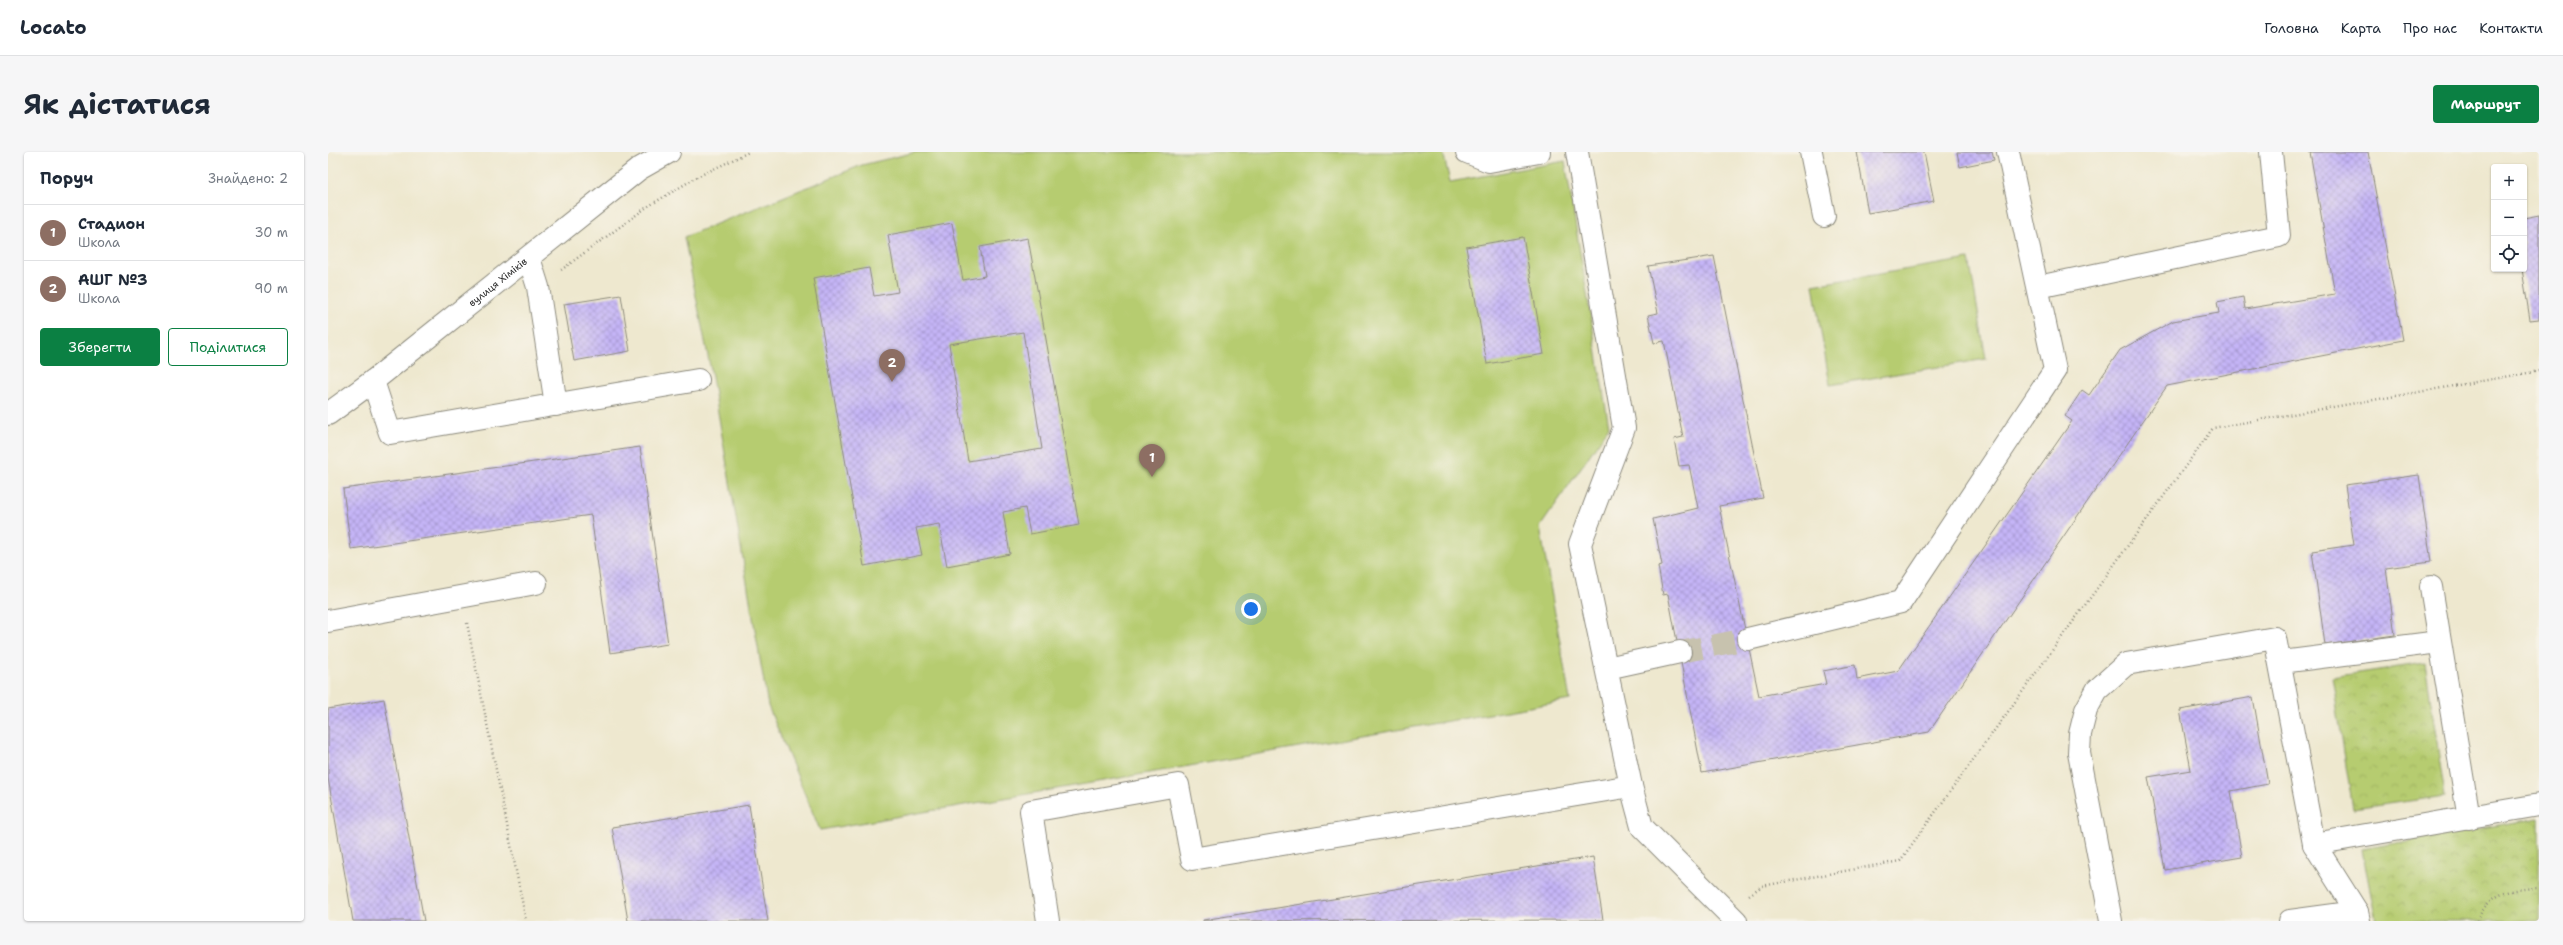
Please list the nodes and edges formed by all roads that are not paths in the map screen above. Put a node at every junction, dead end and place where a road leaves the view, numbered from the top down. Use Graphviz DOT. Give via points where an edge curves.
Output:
graph roads {
  1 [pos="669,152"];
  2 [pos="1467,152"];
  3 [pos="1539,152"];
  4 [pos="1576,152"];
  5 [pos="1811,152"];
  6 [pos="2008,152"];
  7 [pos="2271,152"];
  8 [pos="1824,216"];
  9 [pos="529,258"];
  10 [pos="2038,287"];
  11 [pos="698,380"];
  12 [pos="373,381"];
  13 [pos="556,405"];
  14 [pos="328,414"];
  15 [pos="536,583"];
  16 [pos="2431,587"];
  17 [pos="328,621"];
  18 [pos="1748,639"];
  19 [pos="2439,642"];
  20 [pos="1680,652"];
  21 [pos="2281,662"];
  22 [pos="1607,668"];
  23 [pos="1631,786"];
  24 [pos="2539,805"];
  25 [pos="2468,818"];
  26 [pos="2314,844"];
  27 [pos="1731,916"];
  28 [pos="2358,916"];
  29 [pos="1048,921"];
  30 [pos="2111,921"];
  31 [pos="2290,921"];
  1 -- 9 [label="street, вулиця Хіміків" via="639,169"];
  2 -- 3 [label="street" via="1489,161"];
  4 -- 22 [label="street" via="1624,428 1580,544"];
  5 -- 8 [label="street"];
  6 -- 10 [label="street"];
  7 -- 10 [label="street" via="2279,236"];
  9 -- 12 [label="street, вулиця Хіміків"];
  9 -- 13 [label="street" via="538,287"];
  10 -- 18 [label="street" via="2055,370 1901,602"];
  11 -- 13 [label="street"];
  12 -- 13 [label="street" via="390,433"];
  12 -- 14 [label="street, вулиця Хіміків"];
  15 -- 17 [label="street"];
  16 -- 19 [label="street"];
  19 -- 21 [label="street"];
  19 -- 25 [label="street"];
  20 -- 22 [label="street"];
  21 -- 26 [label="street"];
  21 -- 30 [label="street" via="2275,638 2215,647 2126,664 2097,690 2086,710 2080,734 2079,753"];
  22 -- 23 [label="street"];
  23 -- 27 [label="street" via="1642,827"];
  23 -- 29 [label="street" via="1192,859 1178,785 1031,811"];
  24 -- 25 [label="street"];
  25 -- 26 [label="street"];
  26 -- 28 [label="street"];
  28 -- 31 [label="street"];
}
